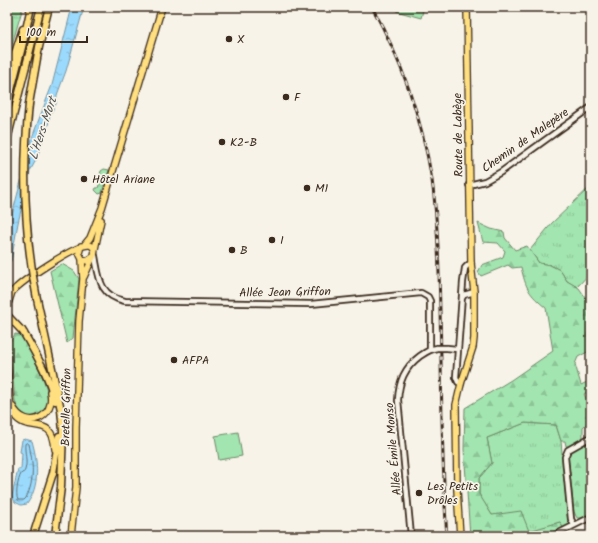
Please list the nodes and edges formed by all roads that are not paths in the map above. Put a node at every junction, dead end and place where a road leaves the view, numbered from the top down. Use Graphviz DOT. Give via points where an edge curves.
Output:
graph roads {
  1 [pos="31,7"];
  2 [pos="41,7"];
  3 [pos="49,7"];
  4 [pos="162,7"];
  5 [pos="467,7"];
  6 [pos="7,77"];
  7 [pos="7,106"];
  8 [pos="591,107"];
  9 [pos="7,140"];
  10 [pos="469,185"];
  11 [pos="102,208"];
  12 [pos="83,245"];
  13 [pos="62,257"];
  14 [pos="89,258"];
  15 [pos="471,263"];
  16 [pos="95,270"];
  17 [pos="86,272"];
  18 [pos="83,279"];
  19 [pos="474,292"];
  20 [pos="462,298"];
  21 [pos="7,307"];
  22 [pos="7,315"];
  23 [pos="22,330"];
  24 [pos="430,349"];
  25 [pos="457,349"];
  26 [pos="7,365"];
  27 [pos="47,378"];
  28 [pos="460,384"];
  29 [pos="57,394"];
  30 [pos="9,395"];
  31 [pos="591,436"];
  32 [pos="56,455"];
  33 [pos="591,517"];
  34 [pos="574,525"];
  35 [pos="33,536"];
  36 [pos="55,536"];
  37 [pos="71,536"];
  38 [pos="411,536"];
  39 [pos="460,536"];
  40 [pos="553,536"];
  1 -- 6 [label="highway"];
  1 -- 7 [label="highway"];
  2 -- 9 [label="highway"];
  3 -- 29 [label="highway, bridge" via="29,104 25,140 25,213 37,299"];
  4 -- 11 [label="main road"];
  5 -- 10 [label="main road, Route de Labège"];
  8 -- 10 [label="street, Chemin de Malepère" via="501,172 485,181"];
  10 -- 15 [label="main road, Route de Labège"];
  11 -- 12 [label="main road" via="90,238"];
  11 -- 14 [label="main road"];
  12 -- 13 [label="main road"];
  12 -- 14 [label="main road" via="79,253"];
  12 -- 14 [label="main road" via="90,244"];
  13 -- 14 [label="main road" via="72,255"];
  13 -- 21 [label="main road" via="16,288"];
  14 -- 16 [label="street, Allée Jean Griffon"];
  14 -- 16 [label="street, Allée Jean Griffon"];
  14 -- 17 [label="main road, Bretelle Griffon"];
  14 -- 18 [label="main road, Bretelle Griffon"];
  15 -- 19 [label="main road, Route de Labège"];
  15 -- 20 [label="street, Route de Labège" via="464,272"];
  16 -- 17 [label="main road"];
  16 -- 24 [label="street, Allée Jean Griffon" via="108,294 125,300 311,304 421,293 430,301"];
  17 -- 18 [label="main road, Bretelle Griffon"];
  18 -- 37 [label="main road, Bretelle Griffon" via="79,322 76,482"];
  19 -- 20 [label="street"];
  19 -- 28 [label="main road, Route de Labège" via="473,347"];
  20 -- 25 [label="street, Route de Labège"];
  22 -- 23 [label="highway"];
  23 -- 27 [label="highway"];
  23 -- 29 [label="highway" via="34,347"];
  24 -- 25 [label="street, bridge"];
  24 -- 38 [label="street, Allée Émile Monso" via="406,370 398,392"];
  25 -- 28 [label="street, Route de Labège" via="456,377"];
  26 -- 30 [label="main road"];
  27 -- 30 [label="main road" via="51,403 45,415 40,418 25,419 18,415"];
  27 -- 32 [label="highway" via="56,407 59,430"];
  28 -- 39 [label="main road, Route de Labège" via="456,422"];
  29 -- 36 [label="highway" via="61,410 62,445 61,487"];
  30 -- 32 [label="main road" via="13,415 18,421 43,426 51,433 54,437"];
  31 -- 34 [label="street" via="568,450 565,457 569,508"];
  32 -- 35 [label="highway" via="53,473"];
  33 -- 34 [label="street"];
  34 -- 40 [label="street"];
}
